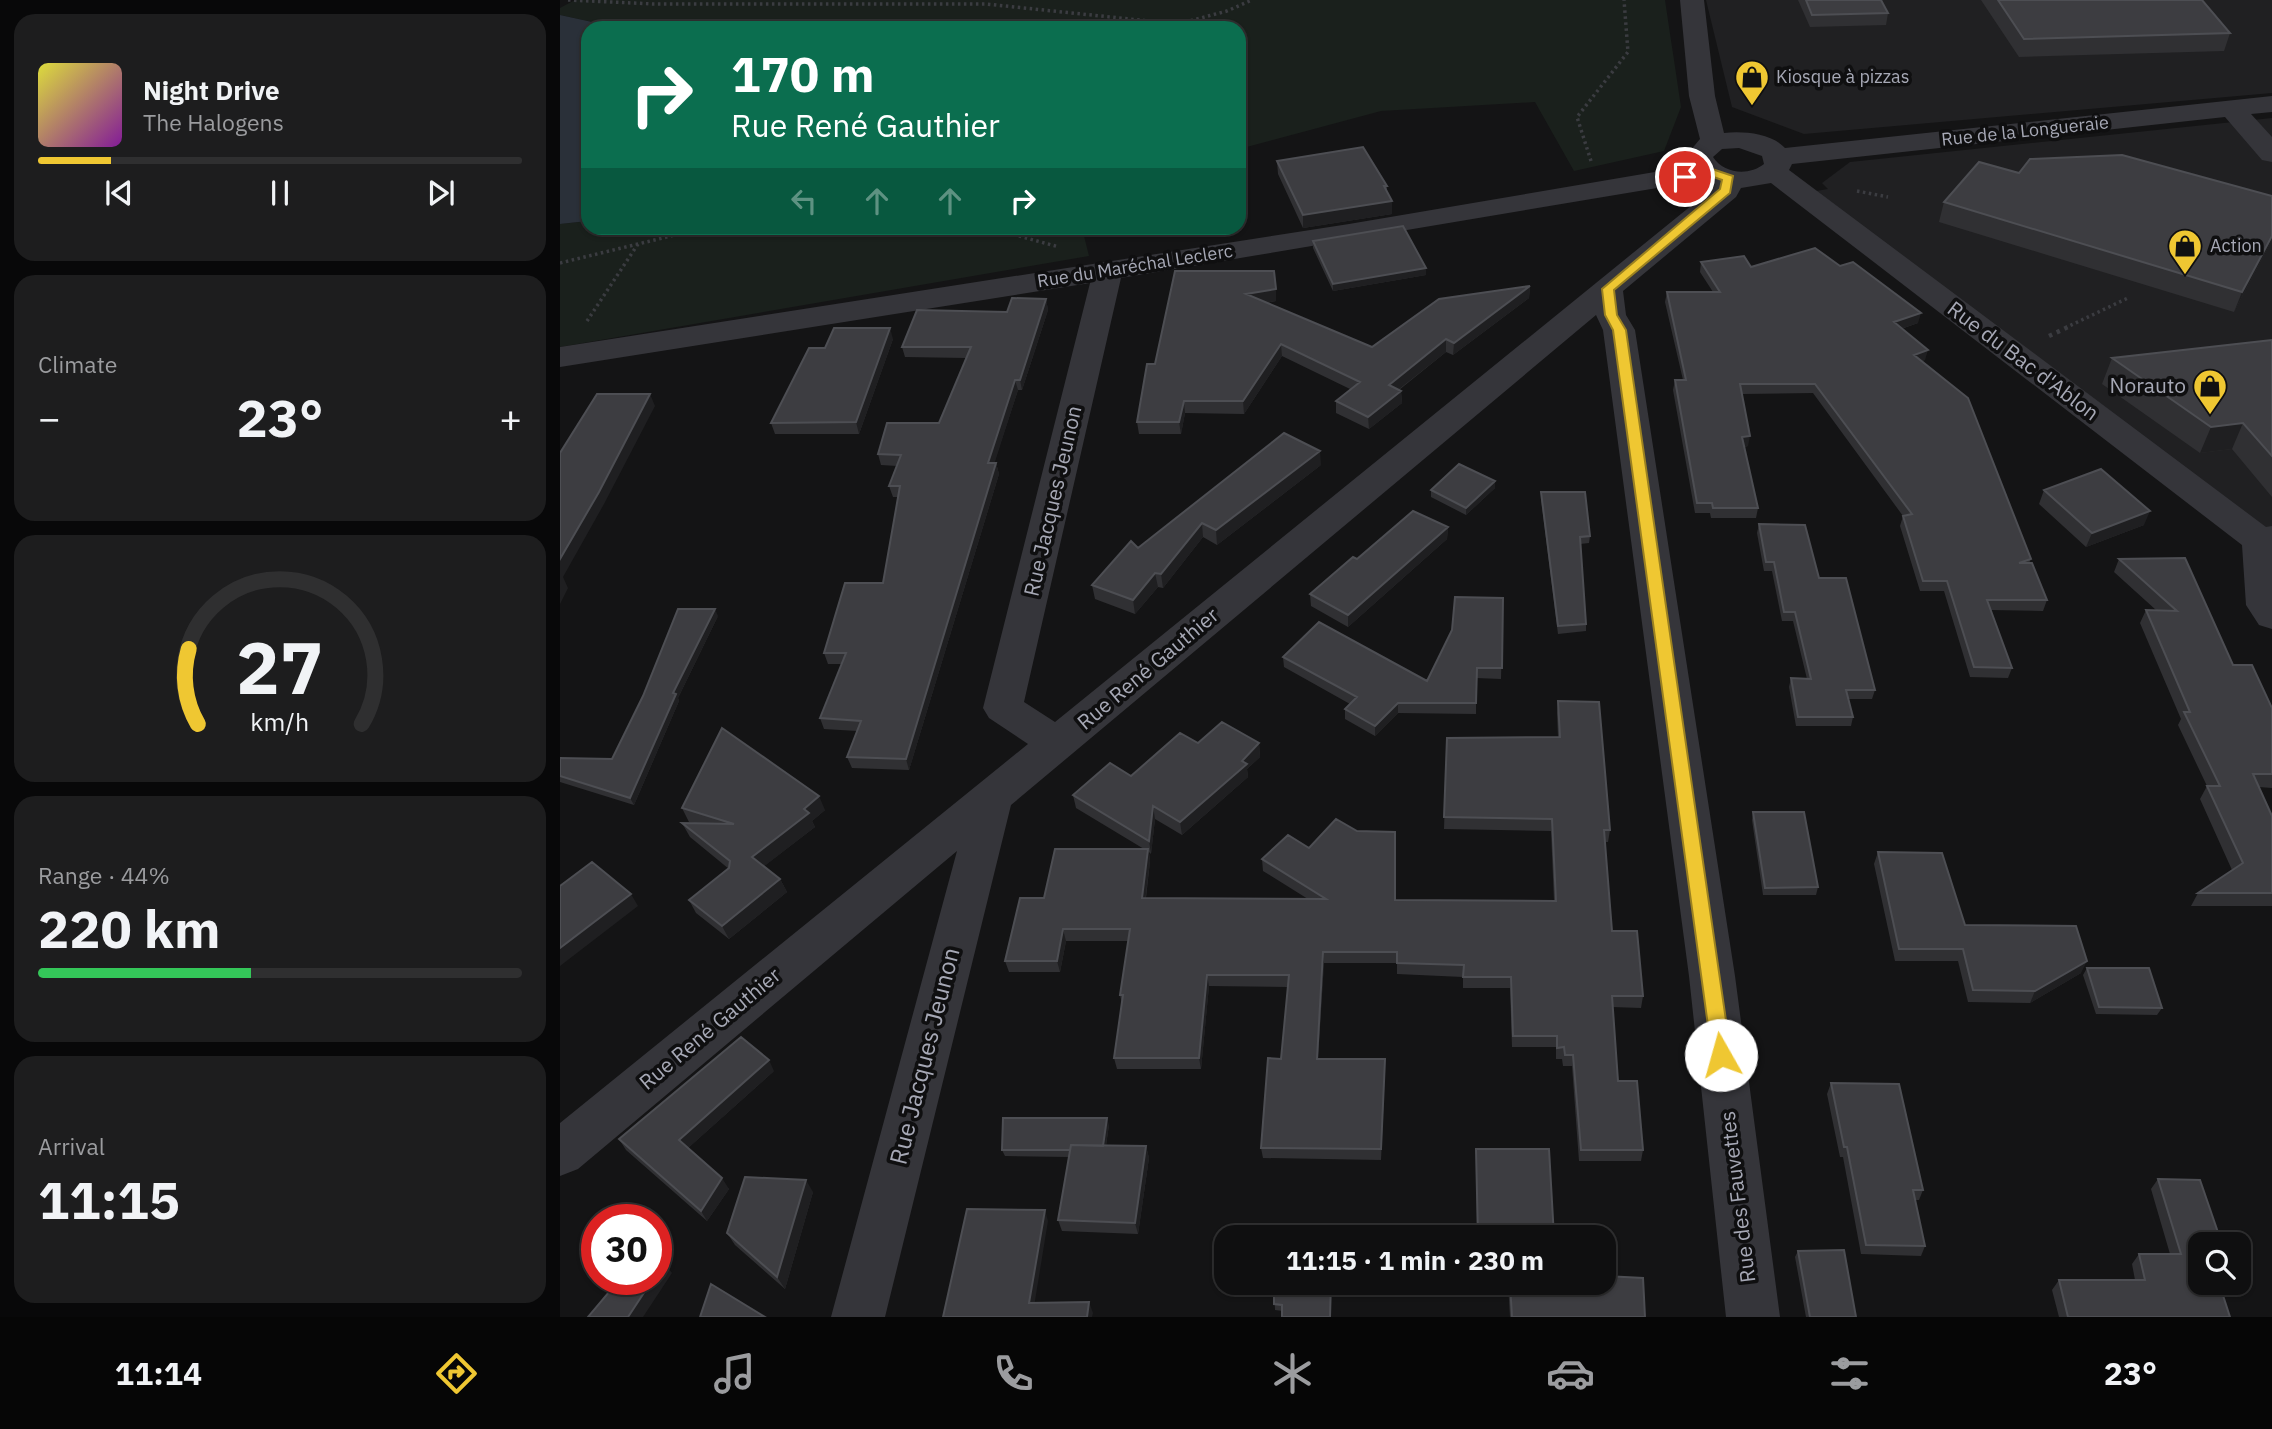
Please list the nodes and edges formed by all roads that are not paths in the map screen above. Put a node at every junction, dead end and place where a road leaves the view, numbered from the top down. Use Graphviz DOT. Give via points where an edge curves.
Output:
graph roads {
  1 [pos="1692,0"];
  2 [pos="2272,104"];
  3 [pos="2231,107"];
  4 [pos="2272,154"];
  5 [pos="1718,164"];
  6 [pos="1776,164"];
  7 [pos="1091,273"];
  8 [pos="1608,289"];
  9 [pos="561,359"];
  10 [pos="2268,542"];
  11 [pos="2272,616"];
  12 [pos="1058,744"];
  13 [pos="993,794"];
  14 [pos="560,1153"];
  15 [pos="858,1317"];
  16 [pos="1753,1317"];
  1 -- 5 [label="street"];
  2 -- 3 [label="street, Rue de la Longueraie"];
  3 -- 4 [label="street"];
  3 -- 6 [label="street, Rue de la Longueraie"];
  5 -- 6 [label="street, Rue de la Longueraie" via="1755,180"];
  5 -- 6 [label="street, Rue du Bac d'Ablon" via="1739,140 1772,150"];
  5 -- 7 [label="street, Rue du Maréchal Leclerc" via="1349,233"];
  5 -- 8 [label="street, Rue René Gauthier" via="1726,191"];
  6 -- 10 [label="street, Rue du Bac d'Ablon" via="2013,353"];
  7 -- 9 [label="street, Rue du Maréchal Leclerc"];
  7 -- 12 [label="street, Rue Jacques Jeunon" via="1003,708"];
  8 -- 12 [label="street, Rue René Gauthier"];
  8 -- 16 [label="street, Rue des Fauvettes" via="1611,315 1619,330 1710,962"];
  10 -- 11 [label="street" via="2265,605"];
  12 -- 13 [label="street, Rue René Gauthier"];
  13 -- 14 [label="street, Rue René Gauthier"];
  13 -- 15 [label="street, Rue Jacques Jeunon"];
}
